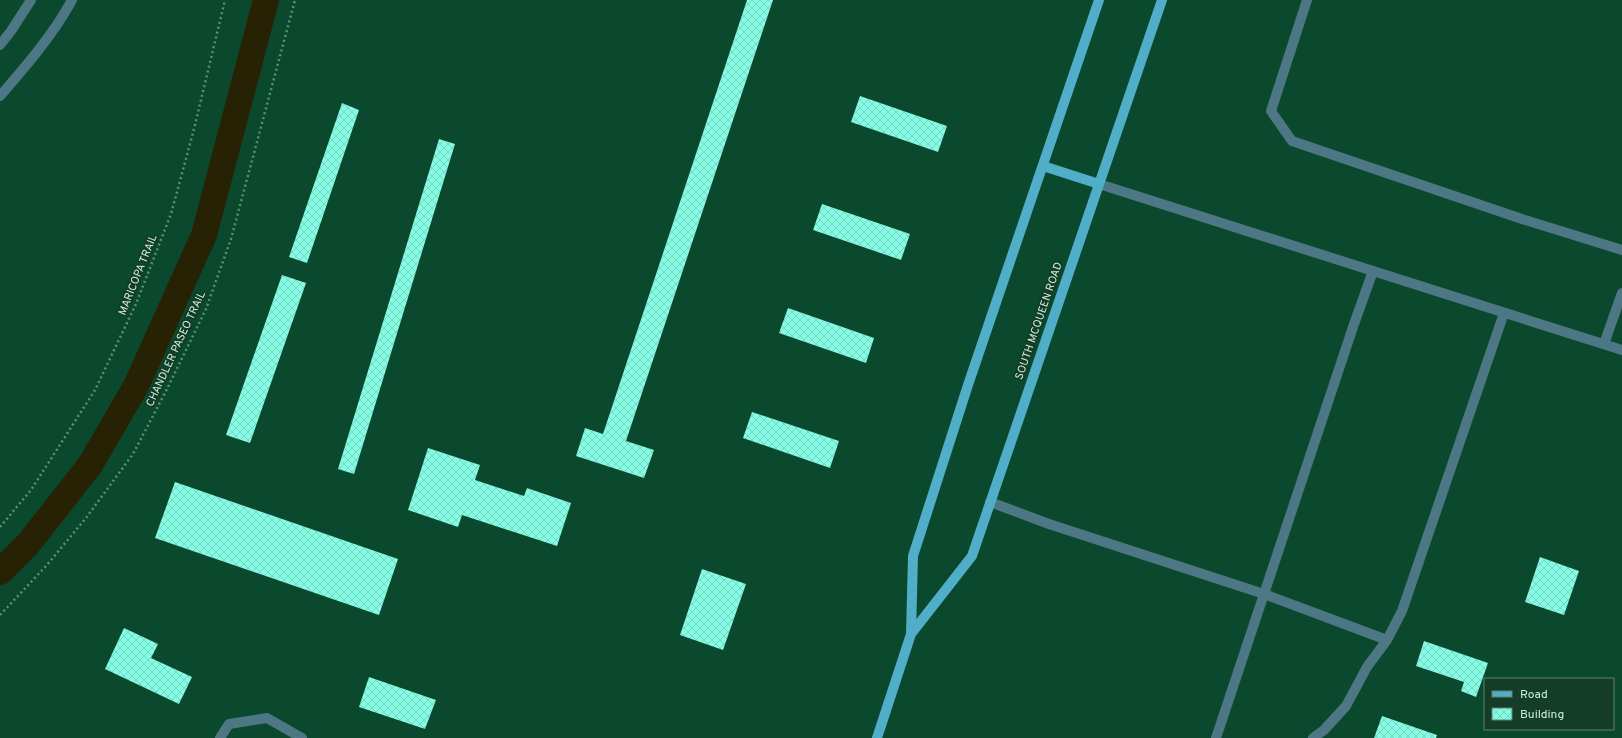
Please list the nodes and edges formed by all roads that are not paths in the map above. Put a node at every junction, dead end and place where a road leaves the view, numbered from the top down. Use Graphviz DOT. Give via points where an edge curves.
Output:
graph roads {
  1 [pos="31,0"];
  2 [pos="72,0"];
  3 [pos="1099,0"];
  4 [pos="1162,0"];
  5 [pos="1307,0"];
  6 [pos="0,45"];
  7 [pos="0,96"];
  8 [pos="1043,166"];
  9 [pos="1099,184"];
  10 [pos="1622,250"];
  11 [pos="1373,271"];
  12 [pos="1622,293"];
  13 [pos="1504,313"];
  14 [pos="1604,344"];
  15 [pos="1622,350"];
  16 [pos="990,502"];
  17 [pos="1264,594"];
  18 [pos="911,634"];
  19 [pos="1387,640"];
  20 [pos="220,738"];
  21 [pos="302,738"];
  22 [pos="877,738"];
  23 [pos="1216,738"];
  24 [pos="1313,738"];
  1 -- 6 [label="street"];
  2 -- 7 [label="street" via="55,27"];
  3 -- 8 [label="main road, SOUTH MCQUEEN ROAD"];
  4 -- 9 [label="main road, SOUTH MCQUEEN ROAD"];
  5 -- 10 [label="street" via="1271,111 1292,141"];
  8 -- 9 [label="main road"];
  8 -- 18 [label="main road, SOUTH MCQUEEN ROAD" via="913,556"];
  9 -- 11 [label="street"];
  9 -- 16 [label="main road, SOUTH MCQUEEN ROAD"];
  11 -- 13 [label="street"];
  11 -- 17 [label="street"];
  12 -- 14 [label="street"];
  13 -- 14 [label="street"];
  13 -- 19 [label="street" via="1402,611"];
  14 -- 15 [label="street"];
  16 -- 17 [label="street" via="1049,524"];
  16 -- 18 [label="main road, SOUTH MCQUEEN ROAD" via="972,556"];
  17 -- 19 [label="street"];
  17 -- 23 [label="street"];
  18 -- 22 [label="main road, SOUTH MCQUEEN ROAD"];
  19 -- 24 [label="street" via="1367,667 1346,706"];
  20 -- 21 [label="street" via="229,724 267,718"];
}
